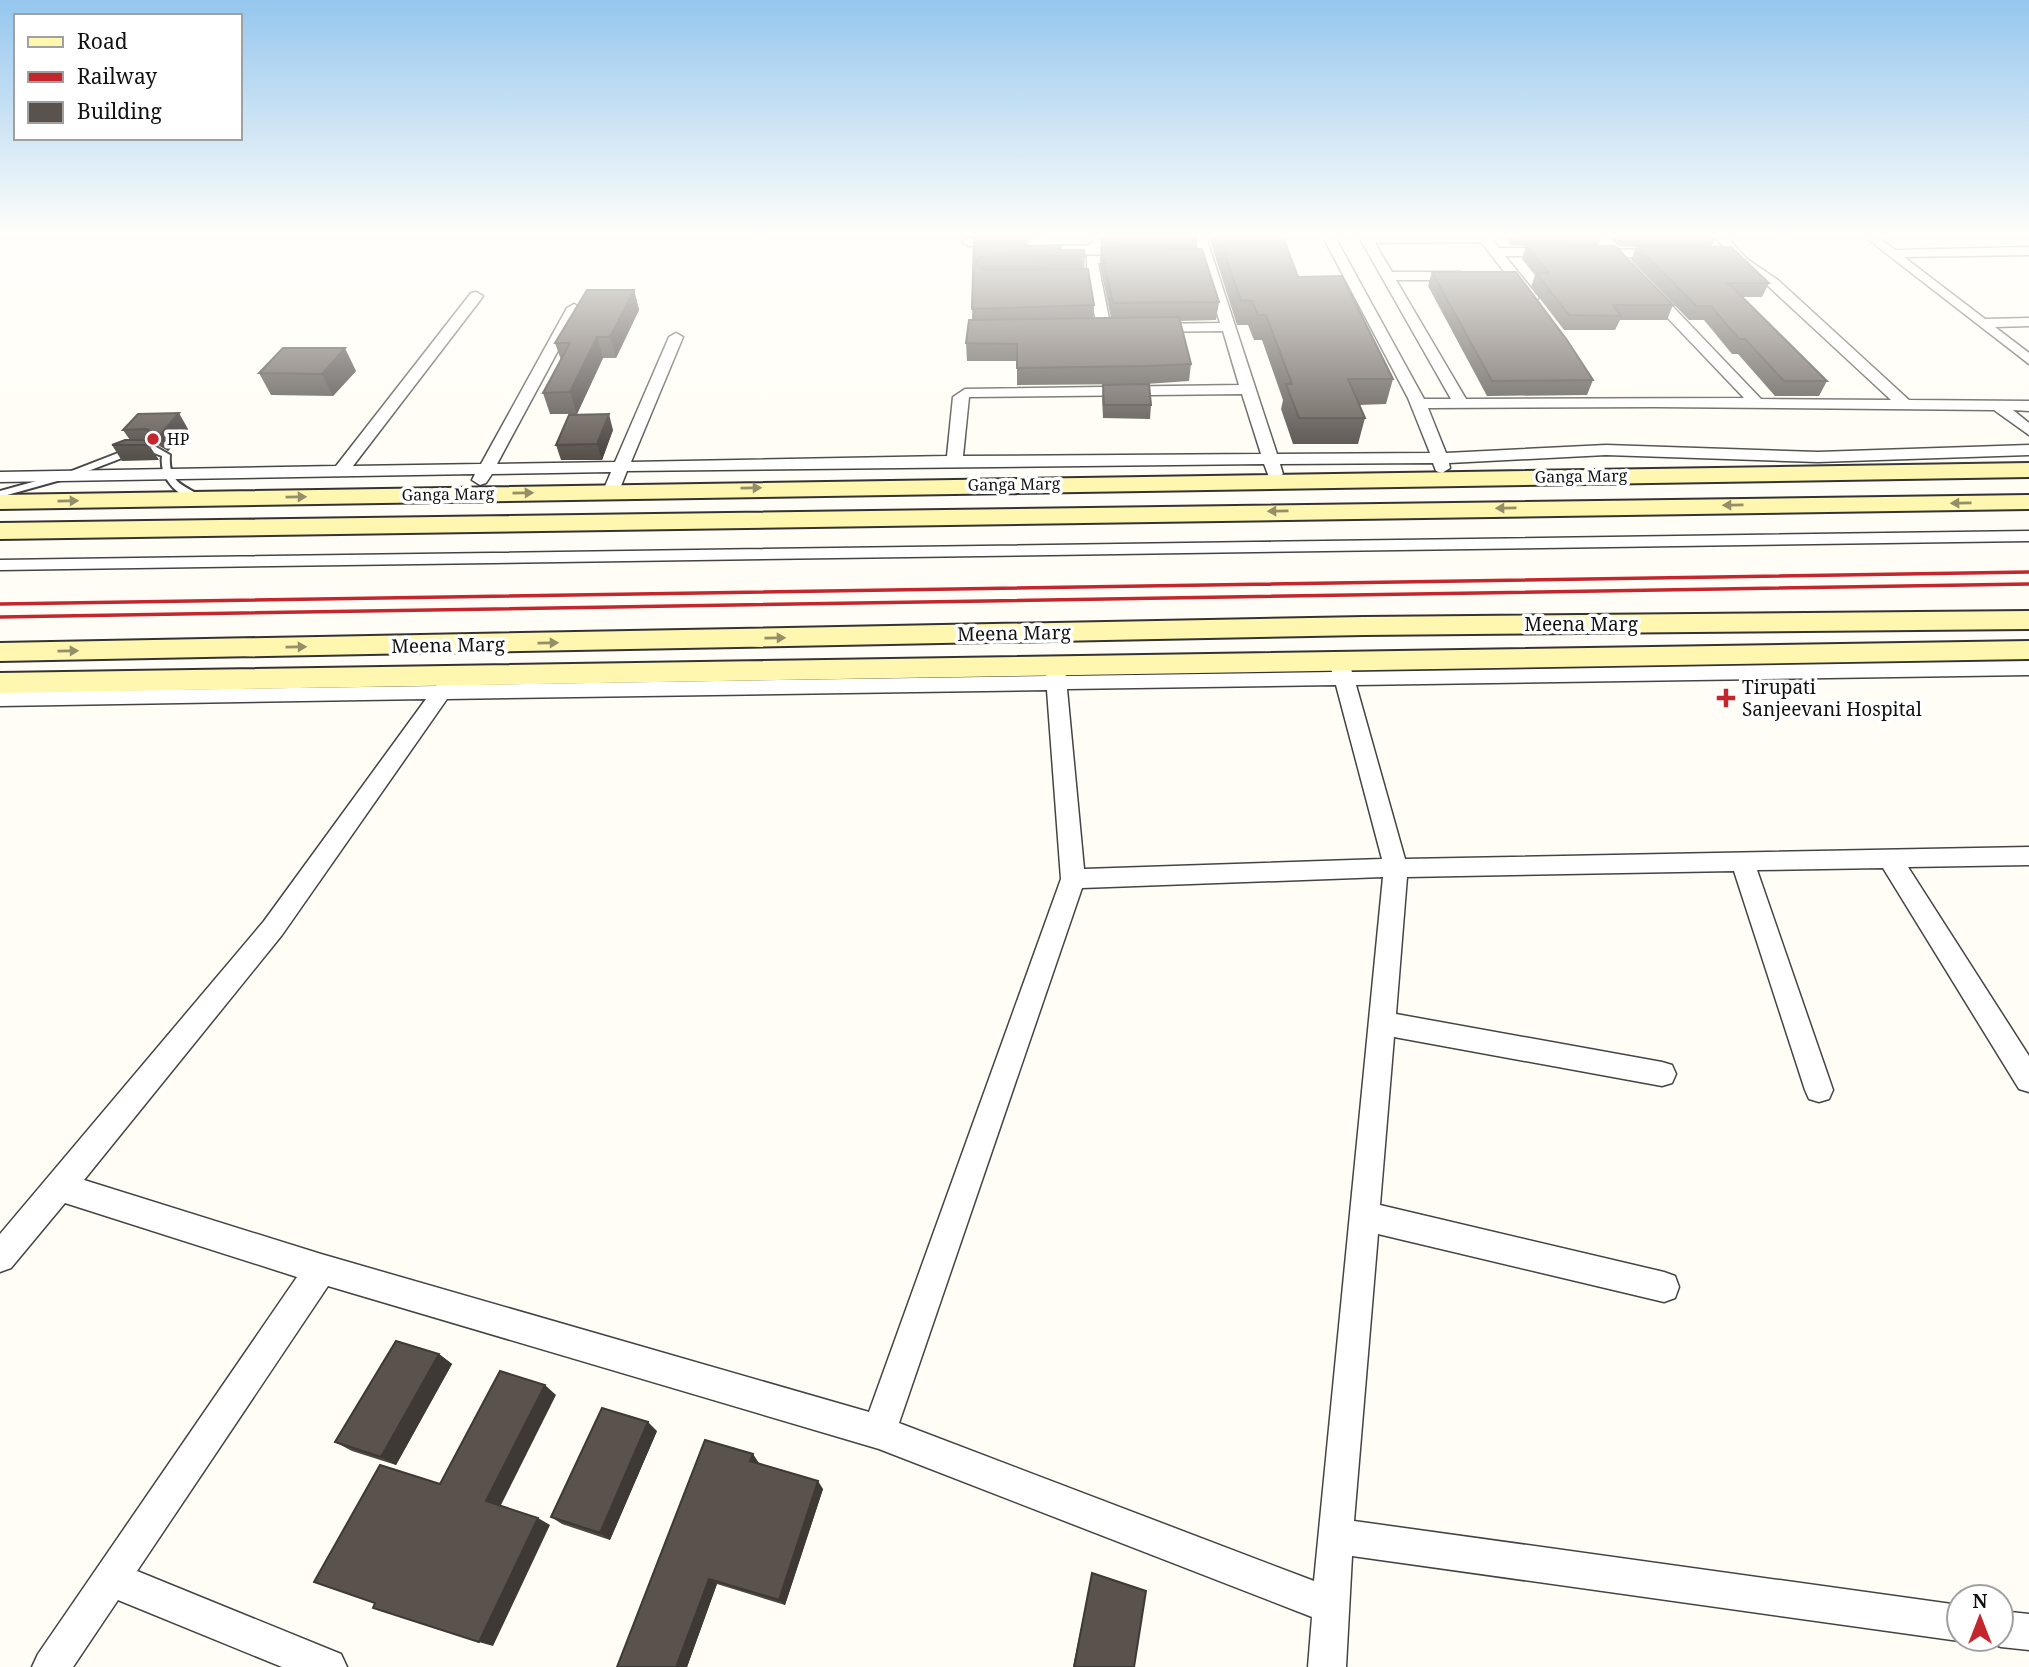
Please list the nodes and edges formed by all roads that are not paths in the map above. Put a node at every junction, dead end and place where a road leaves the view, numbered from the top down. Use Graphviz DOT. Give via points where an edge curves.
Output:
graph roads {
  1 [pos="461,315"];
  2 [pos="570,315"];
  3 [pos="1107,315"];
  4 [pos="1224,315"];
  5 [pos="1369,315"];
  6 [pos="1409,315"];
  7 [pos="1673,315"];
  8 [pos="1807,315"];
  9 [pos="1972,315"];
  10 [pos="1982,323"];
  11 [pos="2029,323"];
  12 [pos="1229,327"];
  13 [pos="676,337"];
  14 [pos="2029,360"];
  15 [pos="1593,383"];
  16 [pos="1248,389"];
  17 [pos="1608,402"];
  18 [pos="1757,403"];
  19 [pos="1903,403"];
  20 [pos="1420,404"];
  21 [pos="1461,404"];
  22 [pos="2029,406"];
  23 [pos="1999,407"];
  24 [pos="2029,430"];
  25 [pos="2029,450"];
  26 [pos="955,461"];
  27 [pos="621,467"];
  28 [pos="1442,467"];
  29 [pos="485,470"];
  30 [pos="1274,470"];
  31 [pos="2029,470"];
  32 [pos="279,472"];
  33 [pos="340,472"];
  34 [pos="165,473"];
  35 [pos="72,474"];
  36 [pos="0,477"];
  37 [pos="611,491"];
  38 [pos="0,494"];
  39 [pos="472,494"];
  40 [pos="200,498"];
  41 [pos="261,498"];
  42 [pos="0,502"];
  43 [pos="2029,502"];
  44 [pos="0,531"];
  45 [pos="2029,536"];
  46 [pos="0,565"];
  47 [pos="2029,620"];
  48 [pos="2000,621"];
  49 [pos="1328,627"];
  50 [pos="1051,632"];
  51 [pos="0,652"];
  52 [pos="2029,655"];
  53 [pos="1341,669"];
  54 [pos="1056,674"];
  55 [pos="0,682"];
  56 [pos="448,683"];
  57 [pos="0,699"];
  58 [pos="2029,856"];
  59 [pos="1890,859"];
  60 [pos="1743,862"];
  61 [pos="1396,868"];
  62 [pos="1073,879"];
  63 [pos="1382,1023"];
  64 [pos="1662,1074"];
  65 [pos="2029,1080"];
  66 [pos="1818,1090"];
  67 [pos="61,1187"];
  68 [pos="1365,1216"];
  69 [pos="0,1257"];
  70 [pos="321,1269"];
  71 [pos="1664,1287"];
  72 [pos="879,1432"];
  73 [pos="1335,1536"];
  74 [pos="111,1579"];
  75 [pos="1329,1605"];
  76 [pos="1945,1621"];
  77 [pos="51,1667"];
  78 [pos="328,1667"];
  79 [pos="1327,1667"];
  1 -- 33 [label="street"];
  2 -- 29 [label="street"];
  3 -- 12 [label="street" via="1111,328"];
  4 -- 12 [label="street"];
  5 -- 20 [label="street"];
  6 -- 21 [label="street"];
  7 -- 18 [label="street"];
  8 -- 19 [label="street"];
  9 -- 10 [label="street"];
  10 -- 11 [label="street"];
  10 -- 14 [label="street"];
  12 -- 16 [label="street"];
  13 -- 27 [label="street"];
  15 -- 17 [label="street"];
  16 -- 26 [label="street" via="965,393 960,397"];
  16 -- 30 [label="street"];
  17 -- 18 [label="street"];
  17 -- 21 [label="street"];
  18 -- 19 [label="street"];
  19 -- 23 [label="street"];
  20 -- 21 [label="street"];
  20 -- 28 [label="street" via="1433,430"];
  22 -- 23 [label="street"];
  23 -- 24 [label="street"];
  25 -- 28 [label="street" via="1818,457 1606,450"];
  26 -- 27 [label="street"];
  26 -- 30 [label="street"];
  27 -- 29 [label="street"];
  27 -- 37 [label="street"];
  28 -- 30 [label="street, Ganga Marg"];
  28 -- 31 [label="street, Ganga Marg"];
  29 -- 33 [label="street"];
  29 -- 39 [label="street"];
  37 -- 30 [label="street, Ganga Marg, one-way"];
  32 -- 33 [label="street"];
  32 -- 34 [label="street"];
  32 -- 41 [label="street"];
  34 -- 35 [label="street"];
  34 -- 35 [label="lane" via="166,455 134,450"];
  34 -- 40 [label="lane" via="168,480"];
  35 -- 36 [label="street"];
  35 -- 38 [label="lane"];
  39 -- 37 [label="street, Ganga Marg, one-way"];
  41 -- 39 [label="street, Ganga Marg, one-way"];
  40 -- 41 [label="street, Ganga Marg"];
  42 -- 40 [label="street, Ganga Marg, one-way"];
  43 -- 44 [label="street, Ganga Marg, one-way"];
  45 -- 46 [label="street"];
  47 -- 48 [label="street, Meena Marg"];
  48 -- 49 [label="street, Meena Marg"];
  48 -- 52 [label="street"];
  49 -- 50 [label="street, Meena Marg"];
  49 -- 53 [label="street"];
  51 -- 50 [label="street, Meena Marg, one-way"];
  50 -- 54 [label="street"];
  52 -- 53 [label="street, Meena Marg"];
  53 -- 54 [label="street, Meena Marg"];
  53 -- 61 [label="street"];
  54 -- 56 [label="street, Meena Marg"];
  54 -- 62 [label="street"];
  55 -- 56 [label="street, Meena Marg"];
  56 -- 57 [label="street"];
  56 -- 67 [label="street" via="273,929"];
  58 -- 59 [label="street"];
  59 -- 60 [label="street"];
  59 -- 65 [label="street"];
  60 -- 61 [label="street"];
  60 -- 66 [label="street"];
  61 -- 62 [label="street"];
  61 -- 63 [label="street"];
  62 -- 72 [label="street"];
  63 -- 64 [label="street"];
  63 -- 68 [label="street"];
  67 -- 69 [label="street"];
  67 -- 70 [label="street"];
  68 -- 71 [label="street"];
  68 -- 73 [label="street"];
  70 -- 72 [label="street"];
  70 -- 74 [label="street"];
  72 -- 75 [label="street"];
  73 -- 75 [label="street"];
  73 -- 76 [label="street"];
  74 -- 77 [label="street"];
  74 -- 78 [label="street"];
  75 -- 79 [label="street"];
}
